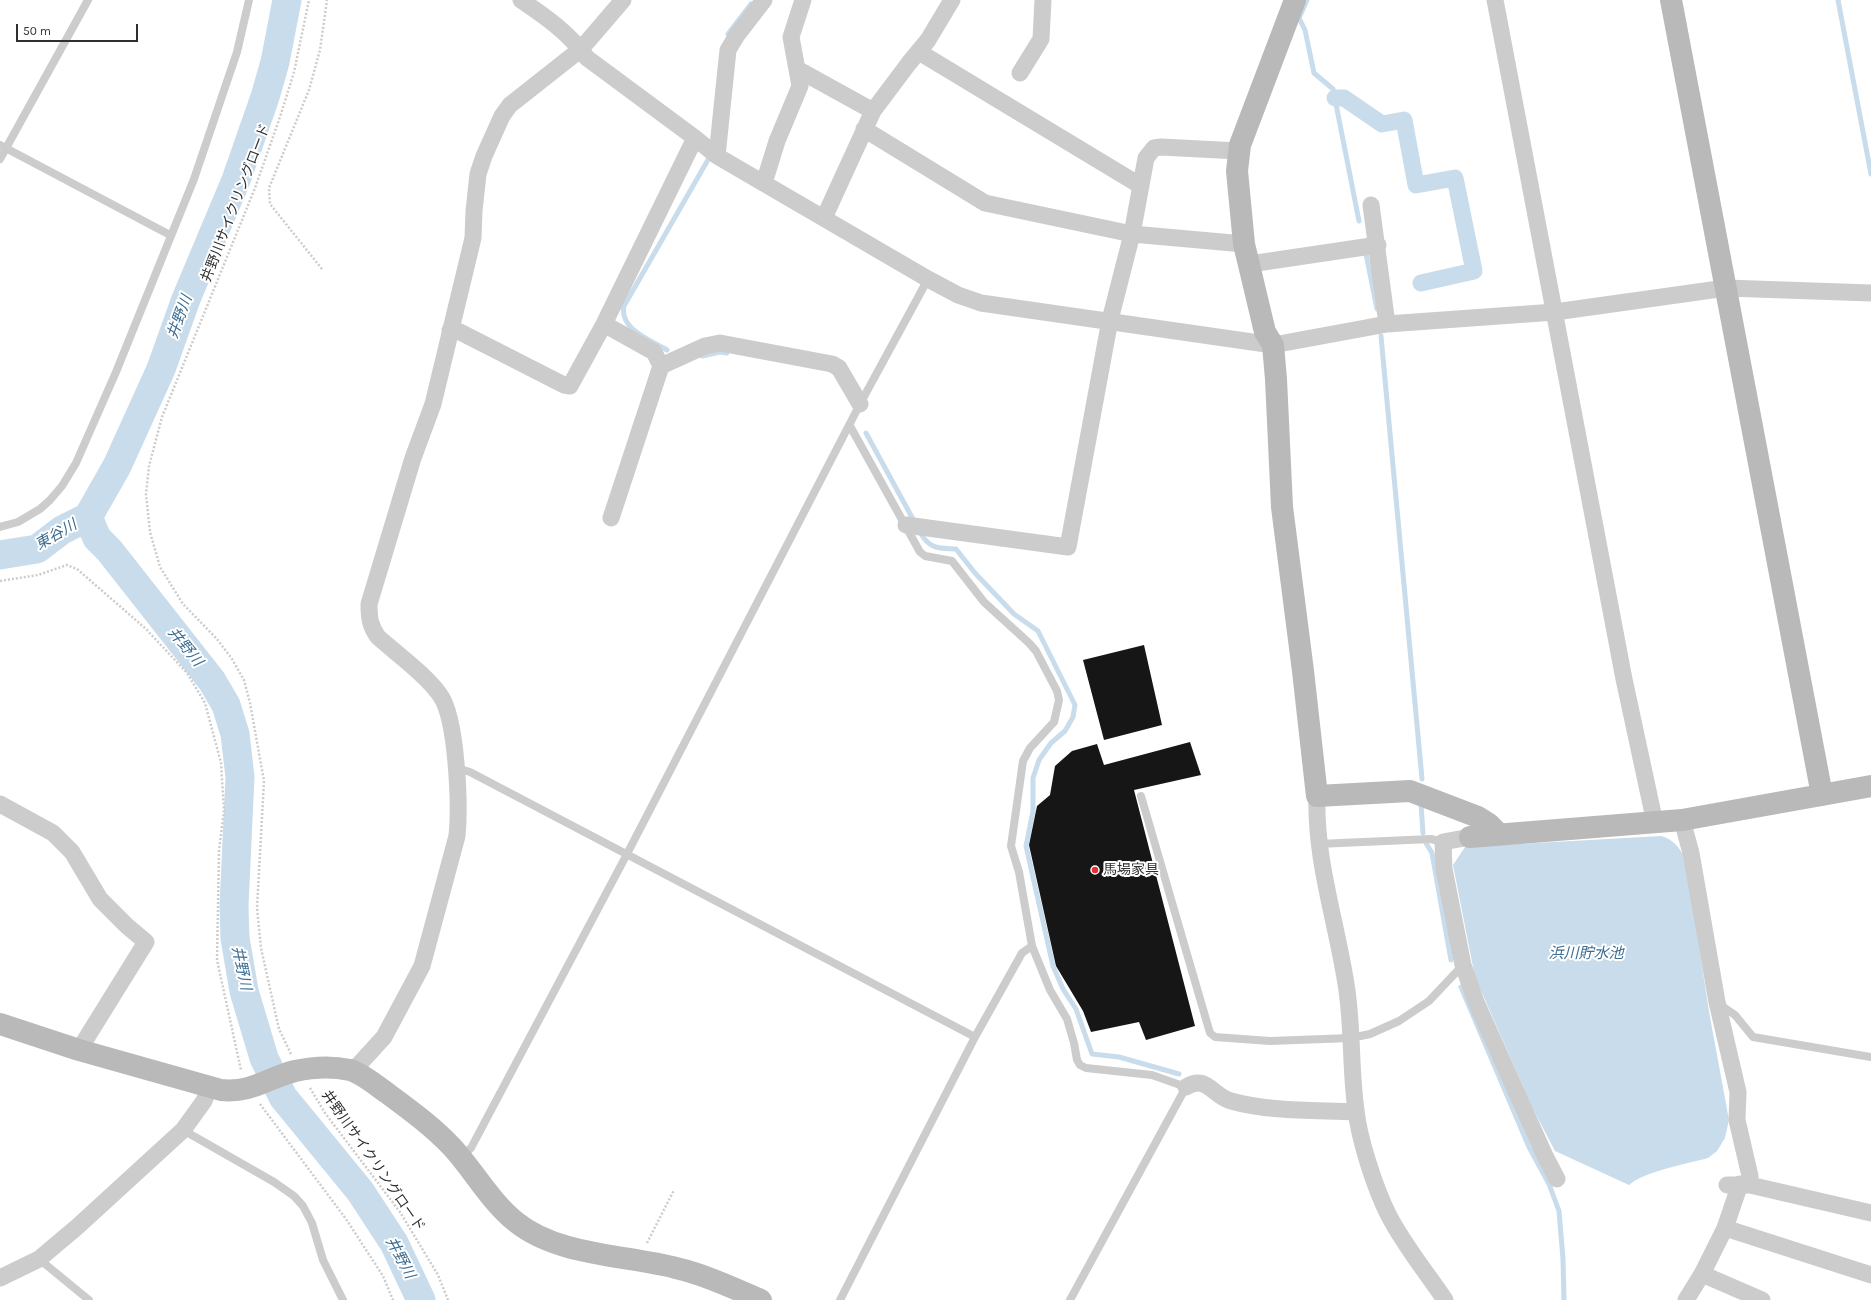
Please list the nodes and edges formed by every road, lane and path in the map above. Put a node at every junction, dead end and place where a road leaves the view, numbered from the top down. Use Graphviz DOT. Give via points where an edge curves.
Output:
graph roads {
  1 [pos="88,0"];
  2 [pos="249,0"];
  3 [pos="309,0"];
  4 [pos="327,0"];
  5 [pos="521,0"];
  6 [pos="623,0"];
  7 [pos="764,0"];
  8 [pos="803,0"];
  9 [pos="952,0"];
  10 [pos="1043,0"];
  11 [pos="1295,0"];
  12 [pos="1495,0"];
  13 [pos="1671,0"];
  14 [pos="581,49"];
  15 [pos="919,52"];
  16 [pos="797,69"];
  17 [pos="1020,73"];
  18 [pos="873,111"];
  19 [pos="864,129"];
  20 [pos="695,138"];
  21 [pos="3,146"];
  22 [pos="1239,151"];
  23 [pos="717,156"];
  24 [pos="0,160"];
  25 [pos="764,183"];
  26 [pos="1141,186"];
  27 [pos="1371,205"];
  28 [pos="824,218"];
  29 [pos="1132,234"];
  30 [pos="170,235"];
  31 [pos="1378,245"];
  32 [pos="1247,254"];
  33 [pos="322,269"];
  34 [pos="928,279"];
  35 [pos="1726,288"];
  36 [pos="1871,293"];
  37 [pos="1555,312"];
  38 [pos="1110,320"];
  39 [pos="604,324"];
  40 [pos="1387,324"];
  41 [pos="450,330"];
  42 [pos="1272,345"];
  43 [pos="661,366"];
  44 [pos="860,404"];
  45 [pos="850,426"];
  46 [pos="611,518"];
  47 [pos="906,525"];
  48 [pos="0,527"];
  49 [pos="0,581"];
  50 [pos="457,768"];
  51 [pos="1871,786"];
  52 [pos="1822,795"];
  53 [pos="1141,796"];
  54 [pos="1317,796"];
  55 [pos="0,804"];
  56 [pos="1682,820"];
  57 [pos="1655,823"];
  58 [pos="1499,834"];
  59 [pos="1470,837"];
  60 [pos="1443,842"];
  61 [pos="1318,844"];
  62 [pos="626,854"];
  63 [pos="1032,946"];
  64 [pos="1463,965"];
  65 [pos="1717,1002"];
  66 [pos="0,1024"];
  67 [pos="975,1037"];
  68 [pos="1352,1038"];
  69 [pos="80,1050"];
  70 [pos="1871,1057"];
  71 [pos="298,1070"];
  72 [pos="352,1071"];
  73 [pos="209,1088"];
  74 [pos="253,1088"];
  75 [pos="1186,1088"];
  76 [pos="1356,1112"];
  77 [pos="182,1130"];
  78 [pos="461,1158"];
  79 [pos="1557,1179"];
  80 [pos="1739,1185"];
  81 [pos="674,1190"];
  82 [pos="1871,1213"];
  83 [pos="1725,1228"];
  84 [pos="39,1259"];
  85 [pos="643,1261"];
  86 [pos="1702,1274"];
  87 [pos="1871,1275"];
  88 [pos="0,1278"];
  89 [pos="89,1300"];
  90 [pos="343,1300"];
  91 [pos="393,1300"];
  92 [pos="448,1300"];
  93 [pos="760,1300"];
  94 [pos="840,1300"];
  95 [pos="1070,1300"];
  96 [pos="1445,1300"];
  97 [pos="1686,1300"];
  98 [pos="1762,1300"];
  1 -- 21 [label="lane"];
  2 -- 30 [label="lane" via="237,52 194,179"];
  3 -- 71 [label="path, 井野川サイクリングロード" via="294,72 280,117 255,188 162,417 149,466 146,494 150,532 160,566 183,604 217,639 244,680 264,781 257,908 261,948 279,1029"];
  4 -- 33 [label="path" via="320,50 308,90 269,188 270,204"];
  5 -- 14 [label="street" via="557,25"];
  6 -- 14 [label="street"];
  7 -- 23 [label="street" via="728,50"];
  8 -- 16 [label="street" via="792,37"];
  9 -- 15 [label="street"];
  10 -- 17 [label="street" via="1041,39"];
  11 -- 22 [label="street"];
  12 -- 37 [label="street"];
  13 -- 35 [label="street"];
  14 -- 20 [label="street" via="587,58"];
  14 -- 41 [label="street" via="510,104 494,132 478,174 473,238"];
  15 -- 18 [label="street"];
  15 -- 26 [label="street"];
  16 -- 18 [label="street"];
  16 -- 25 [label="street" via="800,86 776,142"];
  18 -- 19 [label="street"];
  19 -- 28 [label="street"];
  19 -- 29 [label="street" via="985,203"];
  20 -- 23 [label="street"];
  20 -- 39 [label="street"];
  21 -- 24 [label="lane"];
  21 -- 30 [label="lane"];
  22 -- 26 [label="street" via="1154,148 1146,158"];
  22 -- 32 [label="street" via="1238,185"];
  23 -- 25 [label="street"];
  25 -- 28 [label="street"];
  26 -- 29 [label="street"];
  27 -- 31 [label="street"];
  28 -- 34 [label="street"];
  29 -- 32 [label="street"];
  29 -- 38 [label="street"];
  30 -- 48 [label="lane" via="116,372 76,463 62,486 40,509 18,522"];
  31 -- 32 [label="street"];
  31 -- 40 [label="street"];
  32 -- 42 [label="street" via="1265,332"];
  34 -- 38 [label="street" via="958,295 981,302"];
  34 -- 44 [label="lane"];
  35 -- 36 [label="street"];
  35 -- 37 [label="street"];
  35 -- 52 [label="street"];
  37 -- 40 [label="street"];
  37 -- 57 [label="street" via="1624,679"];
  38 -- 42 [label="street"];
  38 -- 47 [label="street" via="1068,548"];
  39 -- 41 [label="street" via="570,386 564,386 460,332"];
  39 -- 43 [label="street" via="654,352"];
  40 -- 42 [label="street"];
  41 -- 50 [label="street" via="433,404 395,514 369,604 368,616 371,628 378,637 432,686 444,701"];
  42 -- 54 [label="street" via="1282,507"];
  43 -- 44 [label="street" via="705,346 720,343 832,364 839,368"];
  43 -- 46 [label="street"];
  44 -- 45 [label="lane"];
  45 -- 47 [label="lane"];
  45 -- 62 [label="lane"];
  47 -- 63 [label="lane" via="920,552 925,556 952,561 984,602 1029,643 1036,651 1057,691 1059,700 1054,722 1030,748 1023,761 1017,813 1011,834 1011,846 1019,872"];
  49 -- 74 [label="path" via="38,575 67,565 76,569 146,629 187,673 205,703 221,763 224,811 219,850 217,960 241,1070"];
  50 -- 62 [label="lane" via="470,772"];
  50 -- 72 [label="street" via="457,836 422,966 384,1037"];
  51 -- 52 [label="street"];
  52 -- 56 [label="street"];
  53 -- 68 [label="lane" via="1210,1033 1215,1037 1270,1041"];
  54 -- 58 [label="street" via="1410,792 1478,817"];
  54 -- 61 [label="street"];
  55 -- 69 [label="street" via="53,833 72,852 100,899 146,942"];
  56 -- 57 [label="street"];
  56 -- 65 [label="street" via="1691,853"];
  57 -- 58 [label="street"];
  58 -- 59 [label="street"];
  59 -- 60 [label="street"];
  60 -- 61 [label="lane" via="1431,839"];
  60 -- 64 [label="street" via="1444,869"];
  61 -- 68 [label="street" via="1346,983"];
  62 -- 67 [label="lane"];
  62 -- 78 [label="lane" via="471,1148"];
  63 -- 67 [label="lane" via="1022,953"];
  63 -- 75 [label="lane" via="1050,990 1067,1019 1080,1065 1086,1068 1152,1075"];
  64 -- 68 [label="lane" via="1429,1001 1399,1021 1370,1034"];
  64 -- 79 [label="street" via="1476,1002"];
  65 -- 70 [label="lane" via="1735,1015 1753,1037"];
  65 -- 80 [label="street" via="1738,1092 1737,1120 1750,1176"];
  66 -- 69 [label="street"];
  67 -- 94 [label="lane"];
  68 -- 76 [label="street"];
  69 -- 73 [label="street"];
  71 -- 72 [label="street" via="324,1067"];
  71 -- 74 [label="street"];
  71 -- 92 [label="path, 井野川サイクリングロード" via="325,1113 400,1212 438,1275"];
  72 -- 78 [label="street" via="425,1121"];
  73 -- 74 [label="street" via="232,1091"];
  73 -- 77 [label="street" via="204,1101"];
  74 -- 91 [label="path" via="267,1114 346,1219 383,1276"];
  75 -- 76 [label="street" via="1193,1083 1200,1083 1207,1085 1222,1098 1283,1109"];
  75 -- 95 [label="lane"];
  76 -- 96 [label="street" via="1368,1158 1389,1215"];
  77 -- 84 [label="street"];
  77 -- 90 [label="lane" via="274,1182 304,1206 323,1260"];
  78 -- 85 [label="street" via="486,1190 518,1223 575,1248"];
  80 -- 82 [label="street"];
  80 -- 83 [label="street"];
  81 -- 85 [label="path" via="644,1248"];
  83 -- 86 [label="street"];
  83 -- 87 [label="street"];
  84 -- 88 [label="street"];
  84 -- 89 [label="lane"];
  85 -- 93 [label="street" via="703,1276"];
  86 -- 97 [label="street"];
  86 -- 98 [label="street"];
}
